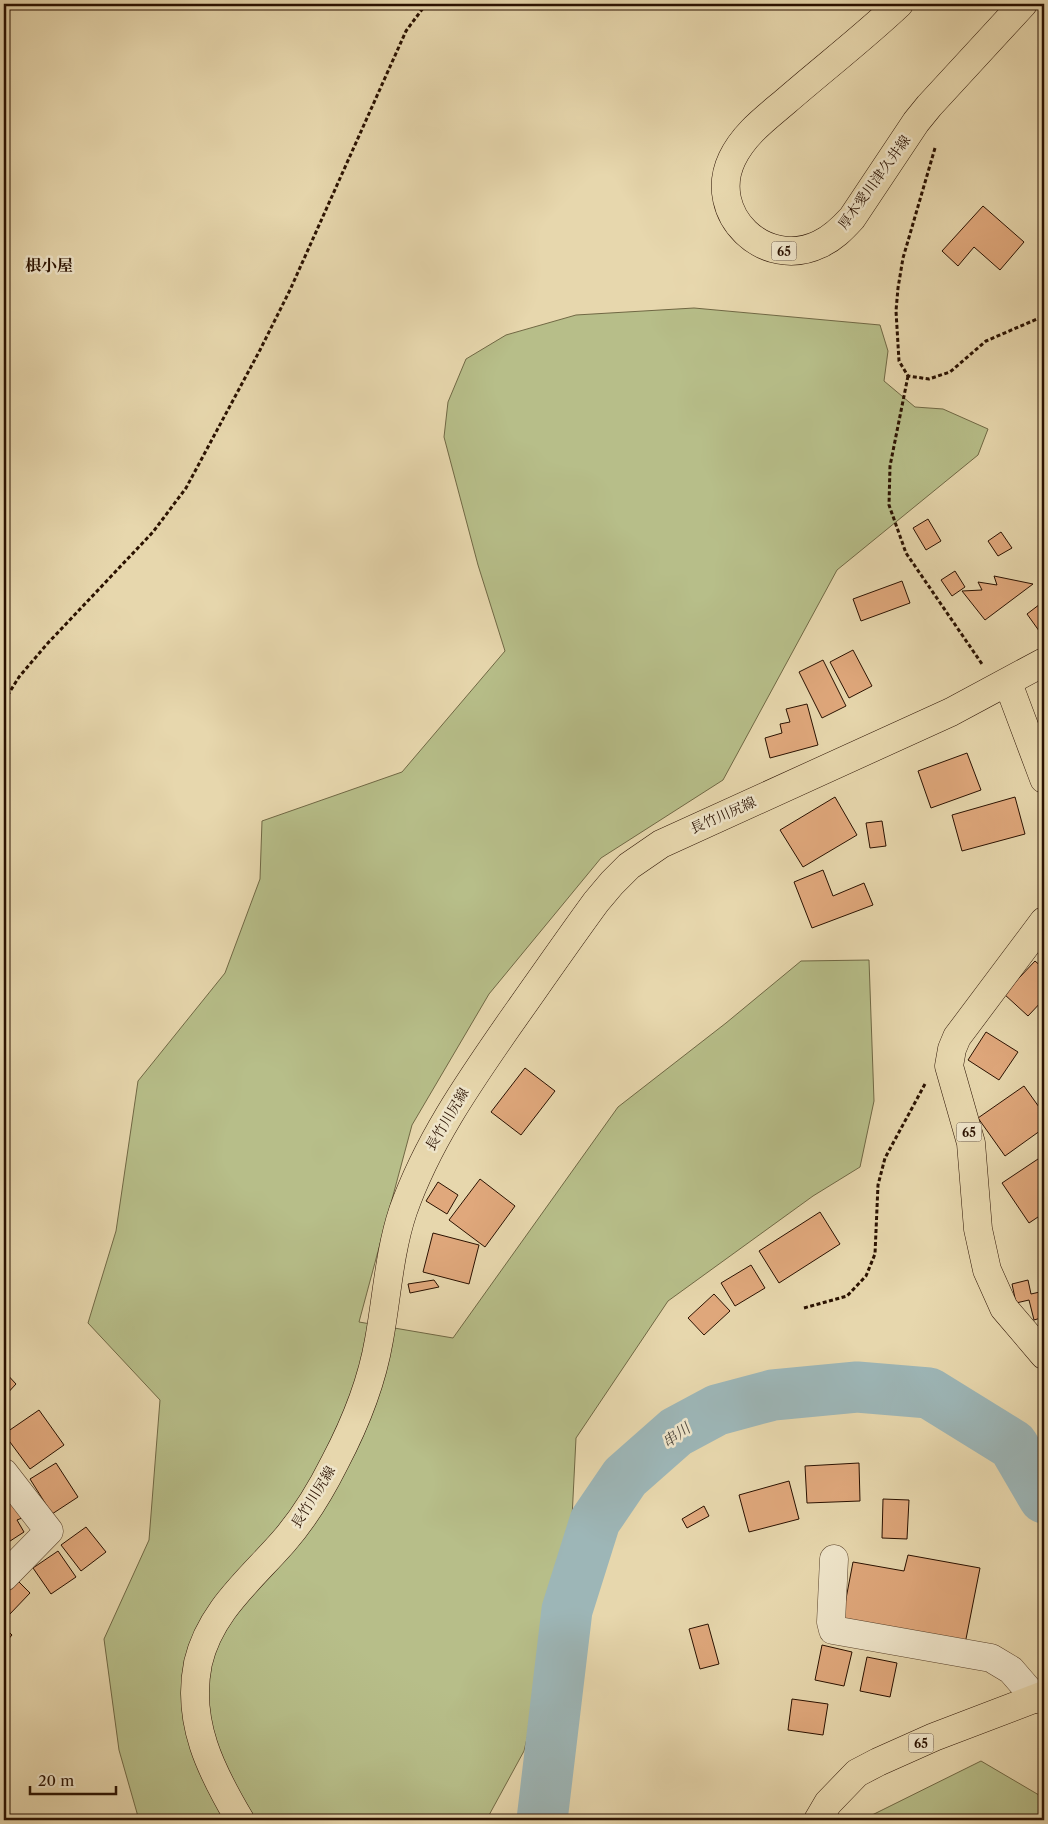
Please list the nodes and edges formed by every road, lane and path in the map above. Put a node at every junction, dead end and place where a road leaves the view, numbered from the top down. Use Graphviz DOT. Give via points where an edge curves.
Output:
graph roads {
  1 [pos="426,4"];
  2 [pos="899,4"];
  3 [pos="1023,4"];
  4 [pos="936,144"];
  5 [pos="1044,316"];
  6 [pos="908,376"];
  7 [pos="1044,662"];
  8 [pos="1008,683"];
  9 [pos="4,701"];
  10 [pos="1044,779"];
  11 [pos="1044,921"];
  12 [pos="949,1066"];
  13 [pos="804,1308"];
  14 [pos="1044,1355"];
  15 [pos="4,1473"];
  16 [pos="834,1559"];
  17 [pos="4,1577"];
  18 [pos="1040,1697"];
  19 [pos="240,1820"];
  20 [pos="818,1820"];
  1 -- 9 [label="path" via="406,31 290,290 186,488 153,532 47,644"];
  2 -- 3 [label="main road, 厚木愛川津久井線 / 65" via="757,125 736,152 726,180 731,211 743,231 764,246 782,251 800,250 818,245 841,230 925,111"];
  4 -- 6 [label="path" via="903,258 898,288 899,361"];
  5 -- 6 [label="path" via="986,341 950,372 929,380"];
  6 -- 8 [label="path" via="890,466 889,505 906,553 987,672"];
  7 -- 8 [label="main road, 長竹川尻線"];
  8 -- 10 [label="main road"];
  8 -- 19 [label="main road, 長竹川尻線" via="926,725 684,832 641,856 596,902 488,1054 448,1116 411,1188 395,1235 373,1364 353,1423 335,1462 314,1500 290,1533 220,1612 201,1650 195,1696 200,1735 214,1775"];
  11 -- 12 [label="main road" via="957,1038"];
  12 -- 13 [label="path" via="923,1085 884,1158 878,1185 875,1254 866,1276 847,1296"];
  12 -- 14 [label="main road, 65" via="971,1143 978,1229 987,1270 1004,1308"];
  15 -- 17 [label="street" via="49,1531"];
  16 -- 18 [label="street" via="833,1630 991,1658 1011,1670"];
  18 -- 20 [label="main road, 65" via="934,1737 857,1773 828,1803"];
}
